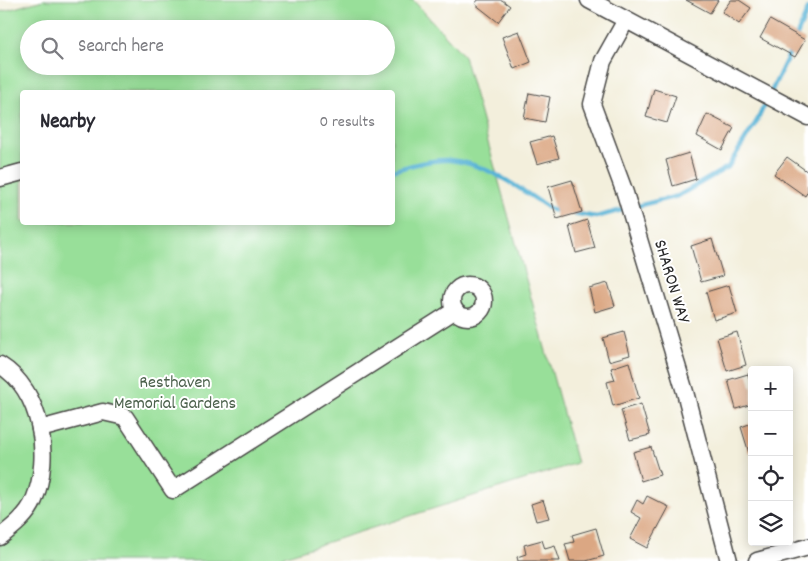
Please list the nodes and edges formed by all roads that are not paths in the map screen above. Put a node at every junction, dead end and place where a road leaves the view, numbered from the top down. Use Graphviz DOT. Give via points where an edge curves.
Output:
graph roads {
  1 [pos="589,0"];
  2 [pos="626,20"];
  3 [pos="808,117"];
  4 [pos="20,173"];
  5 [pos="0,178"];
  6 [pos="454,311"];
  7 [pos="0,364"];
  8 [pos="40,430"];
  9 [pos="0,537"];
  10 [pos="808,547"];
  11 [pos="729,561"];
  12 [pos="757,561"];
  1 -- 2 [label="street"];
  2 -- 3 [label="street"];
  2 -- 11 [label="street, SHARON WAY" via="603,61 592,104 628,202 685,392"];
  4 -- 5 [label="street"];
  6 -- 8 [label="street" via="173,490 125,417 103,412"];
  7 -- 8 [label="street" via="29,394"];
  8 -- 9 [label="street" via="42,472 33,502 15,525"];
  10 -- 12 [label="street"];
}
